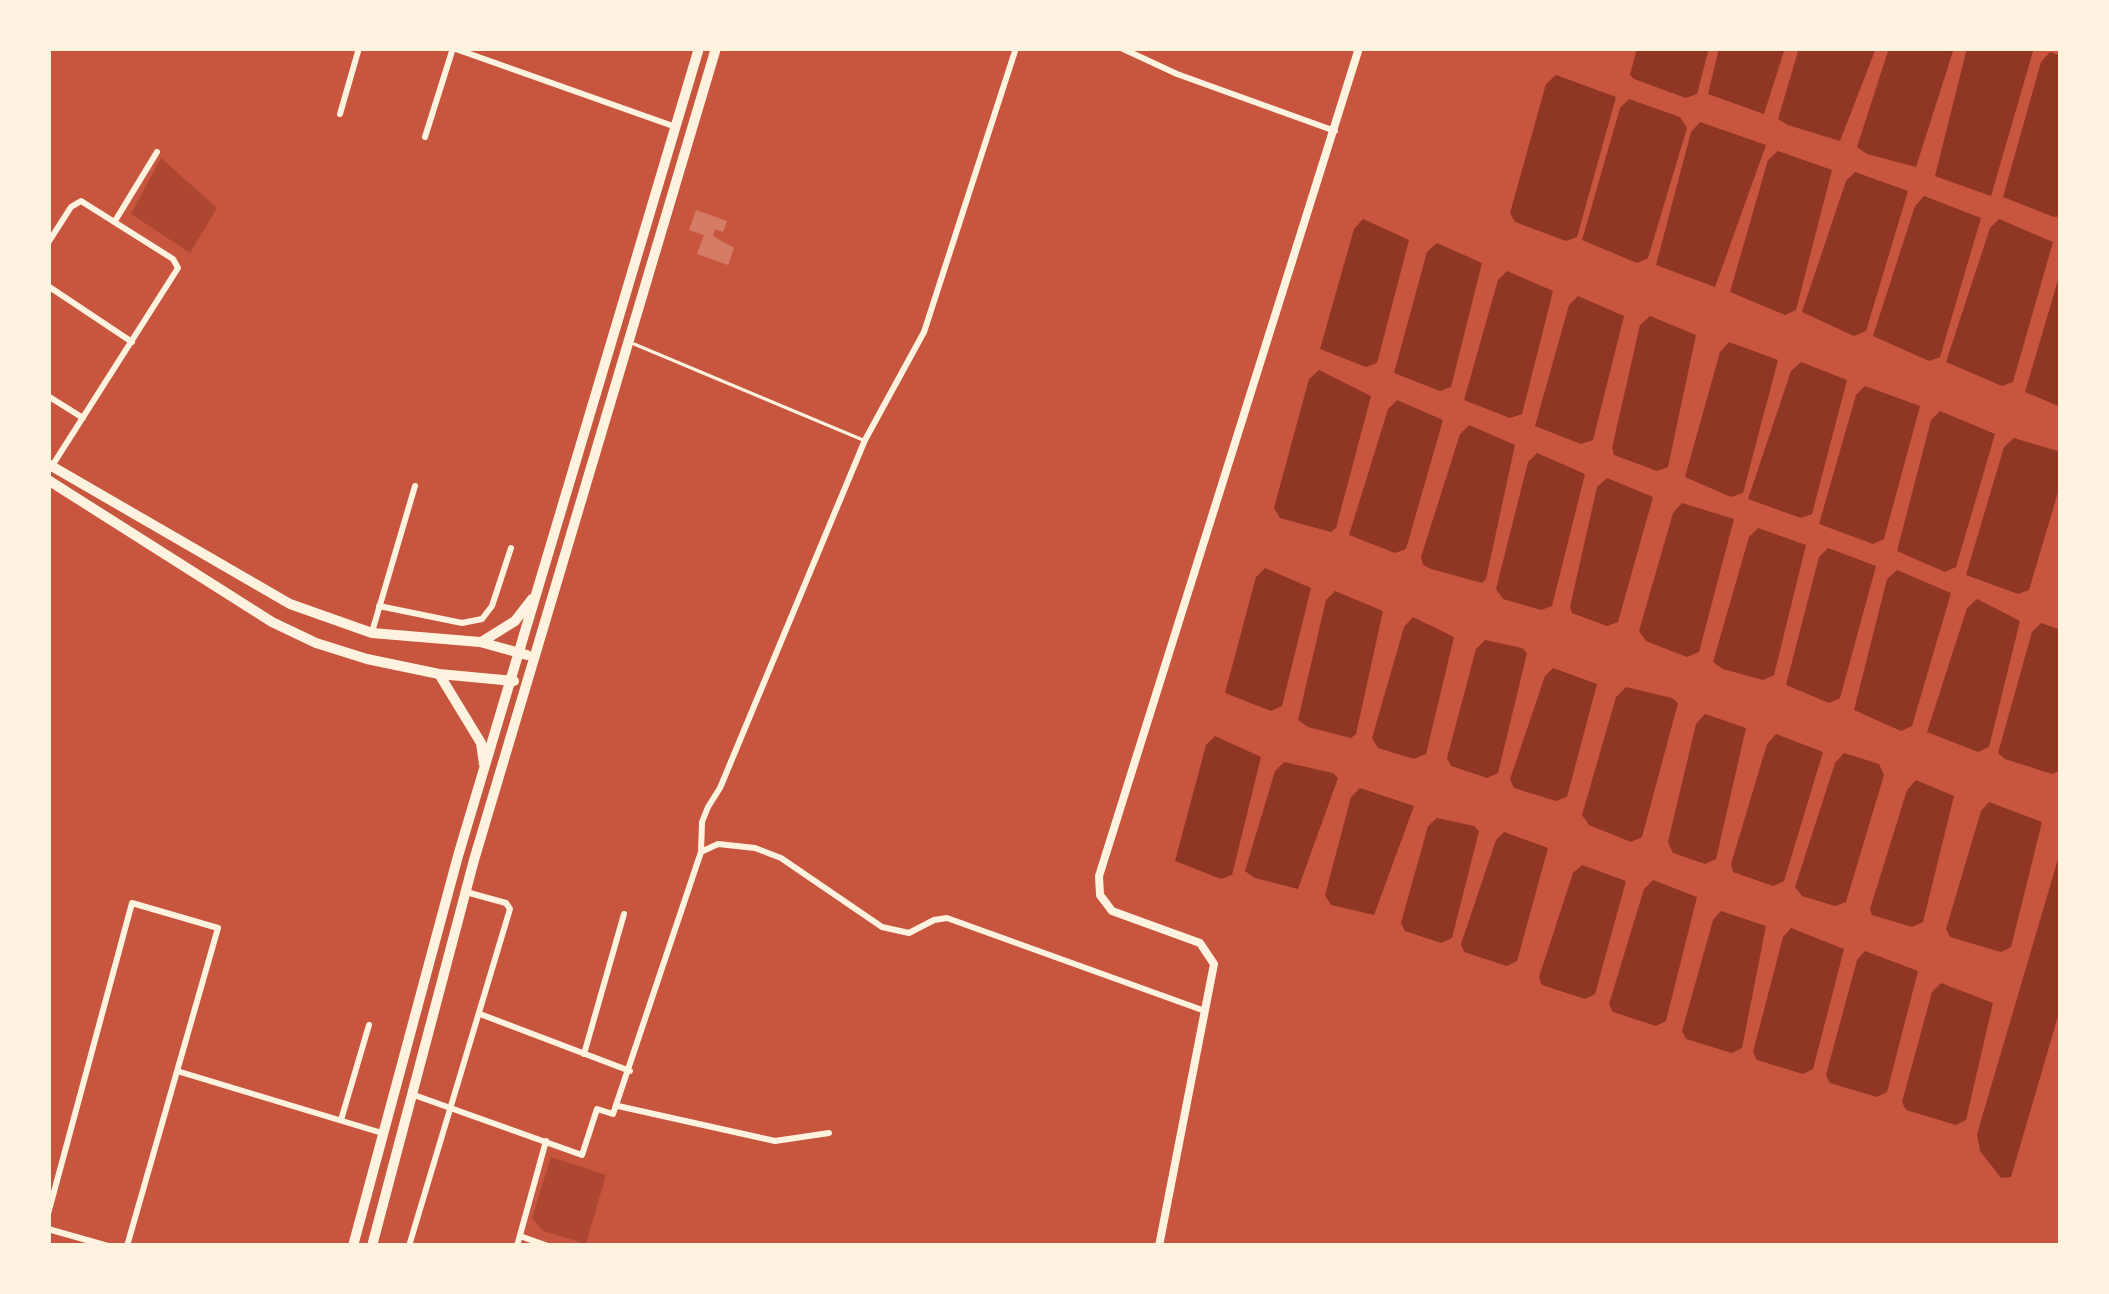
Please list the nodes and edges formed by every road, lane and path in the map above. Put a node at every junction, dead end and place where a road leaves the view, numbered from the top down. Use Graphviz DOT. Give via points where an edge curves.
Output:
graph roads {
  1 [pos="358,48"];
  2 [pos="453,48"];
  3 [pos="699,48"];
  4 [pos="716,48"];
  5 [pos="1016,48"];
  6 [pos="1121,48"];
  7 [pos="1359,48"];
  8 [pos="340,114"];
  9 [pos="676,127"];
  10 [pos="1335,131"];
  11 [pos="425,137"];
  12 [pos="157,152"];
  13 [pos="115,220"];
  14 [pos="48,243"];
  15 [pos="48,286"];
  16 [pos="132,342"];
  17 [pos="630,342"];
  18 [pos="48,396"];
  19 [pos="83,418"];
  20 [pos="865,440"];
  21 [pos="50,465"];
  22 [pos="48,480"];
  23 [pos="415,485"];
  24 [pos="511,548"];
  25 [pos="542,581"];
  26 [pos="379,606"];
  27 [pos="372,633"];
  28 [pos="480,642"];
  29 [pos="537,652"];
  30 [pos="520,653"];
  31 [pos="439,674"];
  32 [pos="529,684"];
  33 [pos="510,687"];
  34 [pos="485,768"];
  35 [pos="701,852"];
  36 [pos="466,892"];
  37 [pos="624,914"];
  38 [pos="1205,1011"];
  39 [pos="480,1014"];
  40 [pos="369,1025"];
  41 [pos="584,1054"];
  42 [pos="177,1071"];
  43 [pos="630,1071"];
  44 [pos="414,1095"];
  45 [pos="618,1106"];
  46 [pos="452,1109"];
  47 [pos="341,1120"];
  48 [pos="382,1132"];
  49 [pos="829,1133"];
  50 [pos="546,1142"];
  51 [pos="48,1214"];
  52 [pos="48,1229"];
  53 [pos="520,1236"];
  54 [pos="108,1246"];
  55 [pos="128,1246"];
  56 [pos="352,1246"];
  57 [pos="372,1246"];
  58 [pos="409,1246"];
  59 [pos="517,1246"];
  60 [pos="548,1246"];
  61 [pos="1159,1246"];
  1 -- 8 [label="street"];
  2 -- 9 [label="street"];
  2 -- 11 [label="street"];
  3 -- 9 [label="highway"];
  4 -- 17 [label="highway"];
  5 -- 20 [label="street" via="924,332"];
  6 -- 10 [label="street"];
  7 -- 10 [label="street"];
  9 -- 25 [label="highway"];
  10 -- 38 [label="street" via="1099,876 1112,910 1207,949 1214,972"];
  12 -- 13 [label="street"];
  13 -- 14 [label="street" via="81,201"];
  13 -- 16 [label="street" via="173,259 176,272"];
  15 -- 16 [label="street"];
  16 -- 19 [label="street"];
  17 -- 20 [label="lane"];
  17 -- 29 [label="highway"];
  18 -- 19 [label="street"];
  19 -- 21 [label="street"];
  20 -- 35 [label="street" via="702,822"];
  21 -- 27 [label="highway" via="290,604"];
  22 -- 31 [label="highway" via="294,634"];
  23 -- 26 [label="street"];
  24 -- 26 [label="street" via="482,619"];
  25 -- 28 [label="highway" via="515,621"];
  25 -- 30 [label="highway"];
  26 -- 27 [label="street"];
  27 -- 28 [label="highway"];
  28 -- 30 [label="highway"];
  29 -- 30 [label="highway"];
  29 -- 32 [label="highway"];
  30 -- 33 [label="highway"];
  31 -- 33 [label="highway"];
  31 -- 34 [label="highway" via="481,743"];
  32 -- 33 [label="highway"];
  32 -- 36 [label="highway"];
  33 -- 34 [label="highway"];
  34 -- 48 [label="highway"];
  35 -- 38 [label="street" via="718,844 755,848 882,927 910,933 947,918"];
  35 -- 43 [label="street"];
  36 -- 39 [label="street" via="510,909"];
  36 -- 44 [label="highway"];
  37 -- 41 [label="street"];
  38 -- 61 [label="street"];
  39 -- 41 [label="street"];
  39 -- 46 [label="street"];
  40 -- 47 [label="street"];
  41 -- 43 [label="street"];
  42 -- 47 [label="street"];
  42 -- 51 [label="street" via="218,928 132,904"];
  42 -- 55 [label="street"];
  43 -- 45 [label="street"];
  44 -- 46 [label="street"];
  44 -- 57 [label="highway"];
  45 -- 49 [label="street" via="775,1141"];
  45 -- 50 [label="street" via="614,1114 598,1108 582,1155"];
  46 -- 50 [label="street"];
  46 -- 58 [label="street"];
  47 -- 48 [label="street"];
  48 -- 56 [label="highway"];
  50 -- 53 [label="street"];
  52 -- 54 [label="street"];
  53 -- 59 [label="street"];
  53 -- 60 [label="street"];
}
